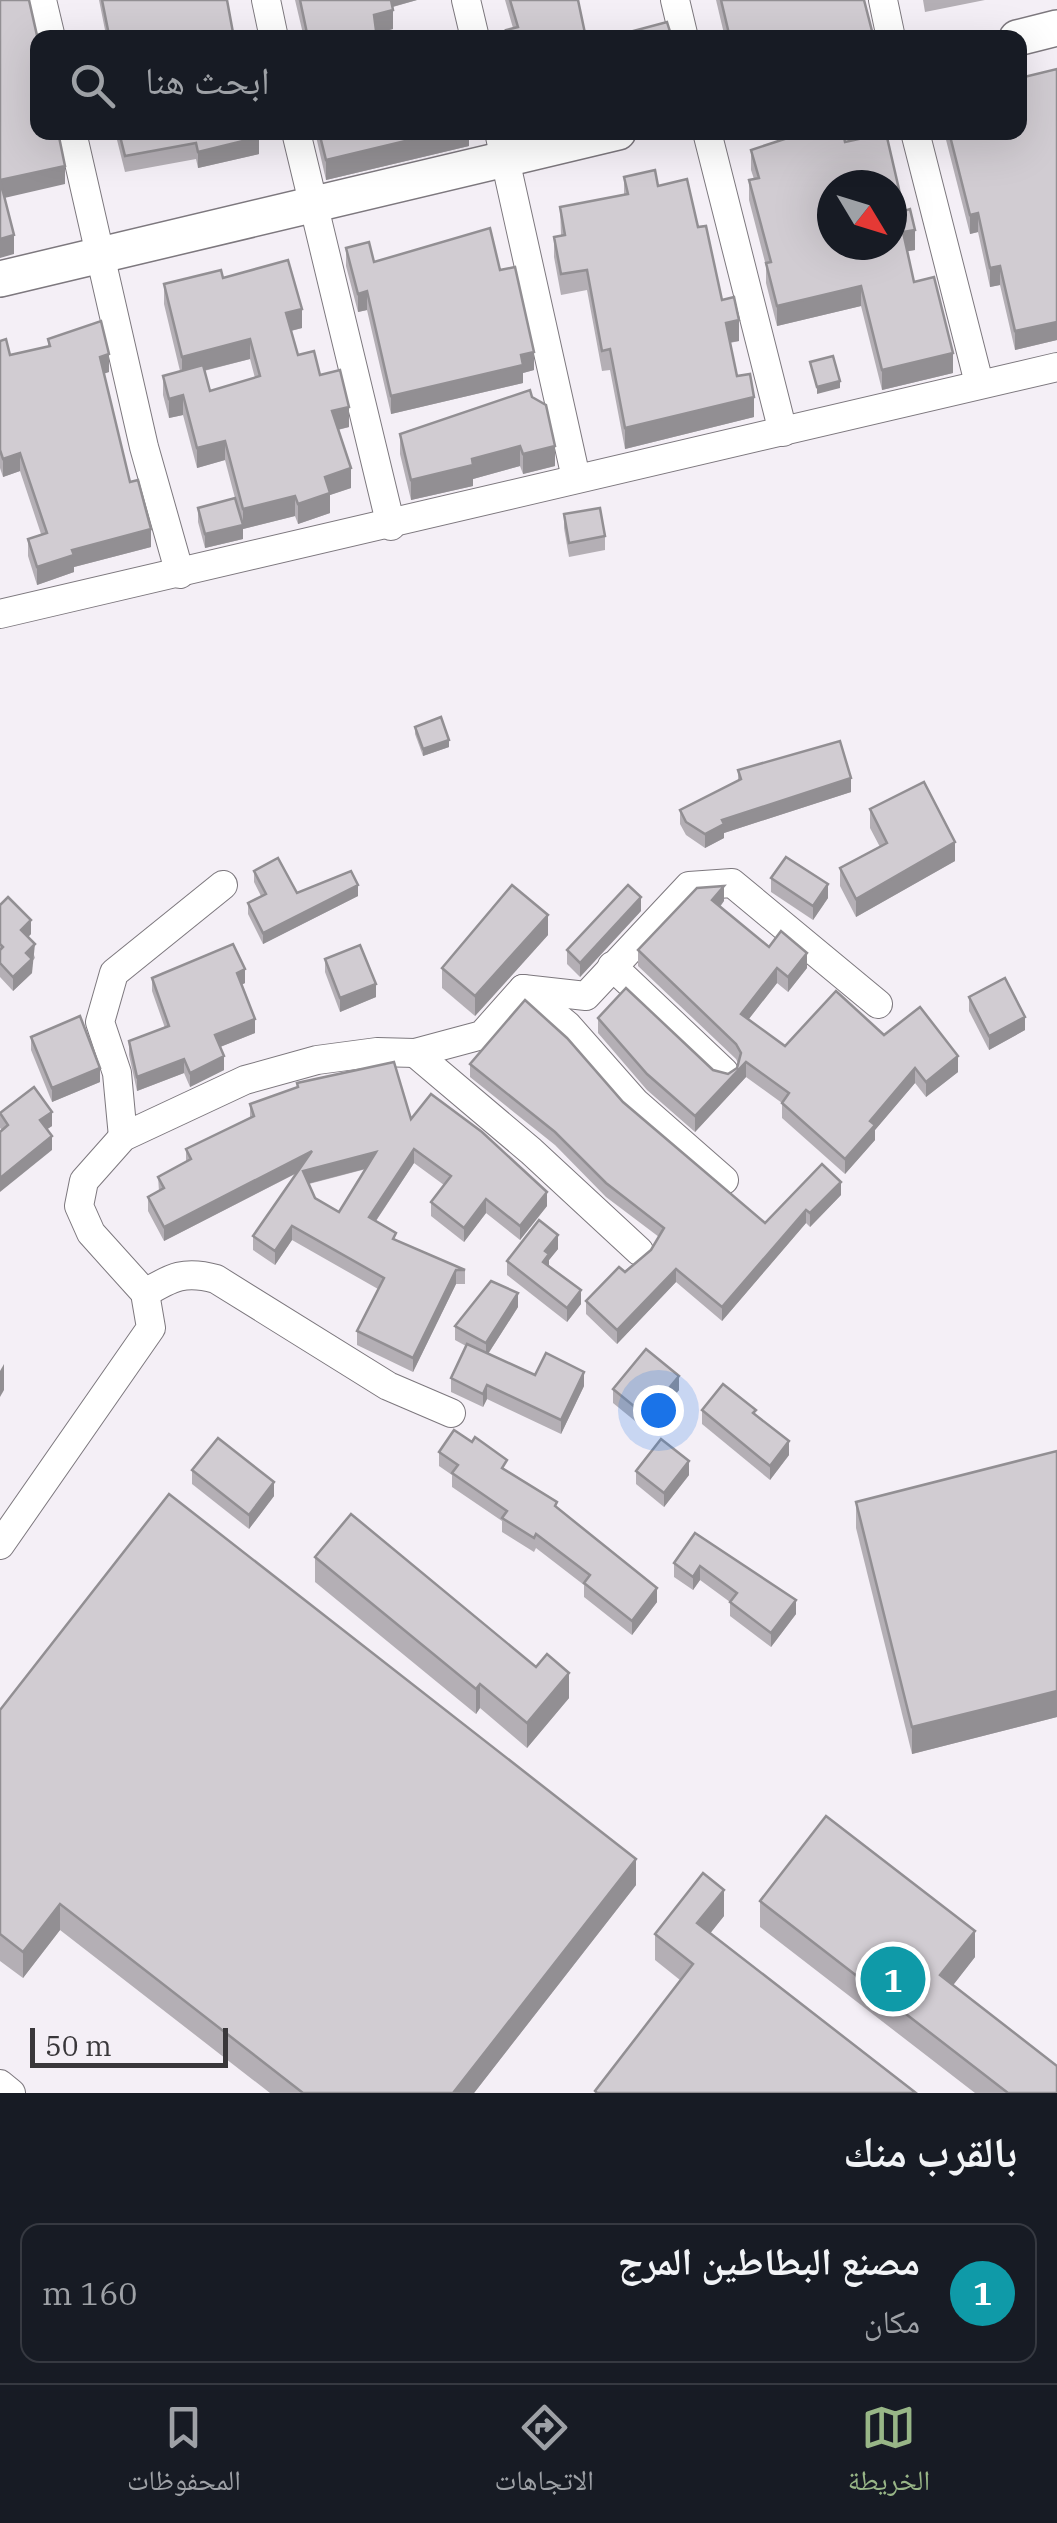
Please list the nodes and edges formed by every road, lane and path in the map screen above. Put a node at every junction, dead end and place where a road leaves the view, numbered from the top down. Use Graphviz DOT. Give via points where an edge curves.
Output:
graph roads {
  1 [pos="42,0"];
  2 [pos="266,0"];
  3 [pos="466,0"];
  4 [pos="675,0"];
  5 [pos="883,0"];
  6 [pos="1057,28"];
  7 [pos="49,30"];
  8 [pos="272,30"];
  9 [pos="473,30"];
  10 [pos="682,30"];
  11 [pos="889,30"];
  12 [pos="1027,36"];
  13 [pos="74,140"];
  14 [pos="298,140"];
  15 [pos="552,140"];
  16 [pos="708,140"];
  17 [pos="917,140"];
  18 [pos="502,146"];
  19 [pos="312,205"];
  20 [pos="100,255"];
  21 [pos="0,279"];
  22 [pos="1057,367"];
  23 [pos="980,383"];
  24 [pos="783,432"];
  25 [pos="576,478"];
  26 [pos="391,526"];
  27 [pos="180,574"];
  28 [pos="0,614"];
  29 [pos="223,884"];
  30 [pos="612,966"];
  31 [pos="523,989"];
  32 [pos="878,1004"];
  33 [pos="415,1054"];
  34 [pos="724,1072"];
  35 [pos="123,1137"];
  36 [pos="724,1180"];
  37 [pos="639,1250"];
  38 [pos="145,1294"];
  39 [pos="451,1413"];
  40 [pos="0,1545"];
  41 [pos="0,2084"];
  42 [pos="11,2093"];
  1 -- 7 [label="street"];
  2 -- 8 [label="street"];
  3 -- 9 [label="street"];
  4 -- 10 [label="street"];
  5 -- 11 [label="street"];
  6 -- 12 [label="street"];
  13 -- 20 [label="street"];
  14 -- 19 [label="street"];
  15 -- 18 [label="street"];
  16 -- 24 [label="street"];
  17 -- 23 [label="street"];
  18 -- 19 [label="street"];
  18 -- 25 [label="street"];
  19 -- 20 [label="street"];
  19 -- 26 [label="street"];
  20 -- 21 [label="street"];
  20 -- 27 [label="street"];
  22 -- 23 [label="street"];
  23 -- 24 [label="street"];
  24 -- 25 [label="street"];
  25 -- 26 [label="street"];
  26 -- 27 [label="street"];
  27 -- 28 [label="street"];
  29 -- 35 [label="street" via="114,973 100,1022 117,1074"];
  30 -- 31 [label="street" via="586,996"];
  30 -- 32 [label="street" via="689,886 732,883"];
  30 -- 34 [label="street"];
  31 -- 33 [label="street" via="482,1035"];
  31 -- 36 [label="street"];
  33 -- 35 [label="street" via="317,1060 246,1080"];
  33 -- 37 [label="street"];
  35 -- 38 [label="street" via="84,1181 79,1206 91,1233"];
  38 -- 39 [label="street" via="176,1274 216,1279 388,1386"];
  38 -- 40 [label="street" via="151,1328 140,1349"];
  41 -- 42 [label="street"];
}
